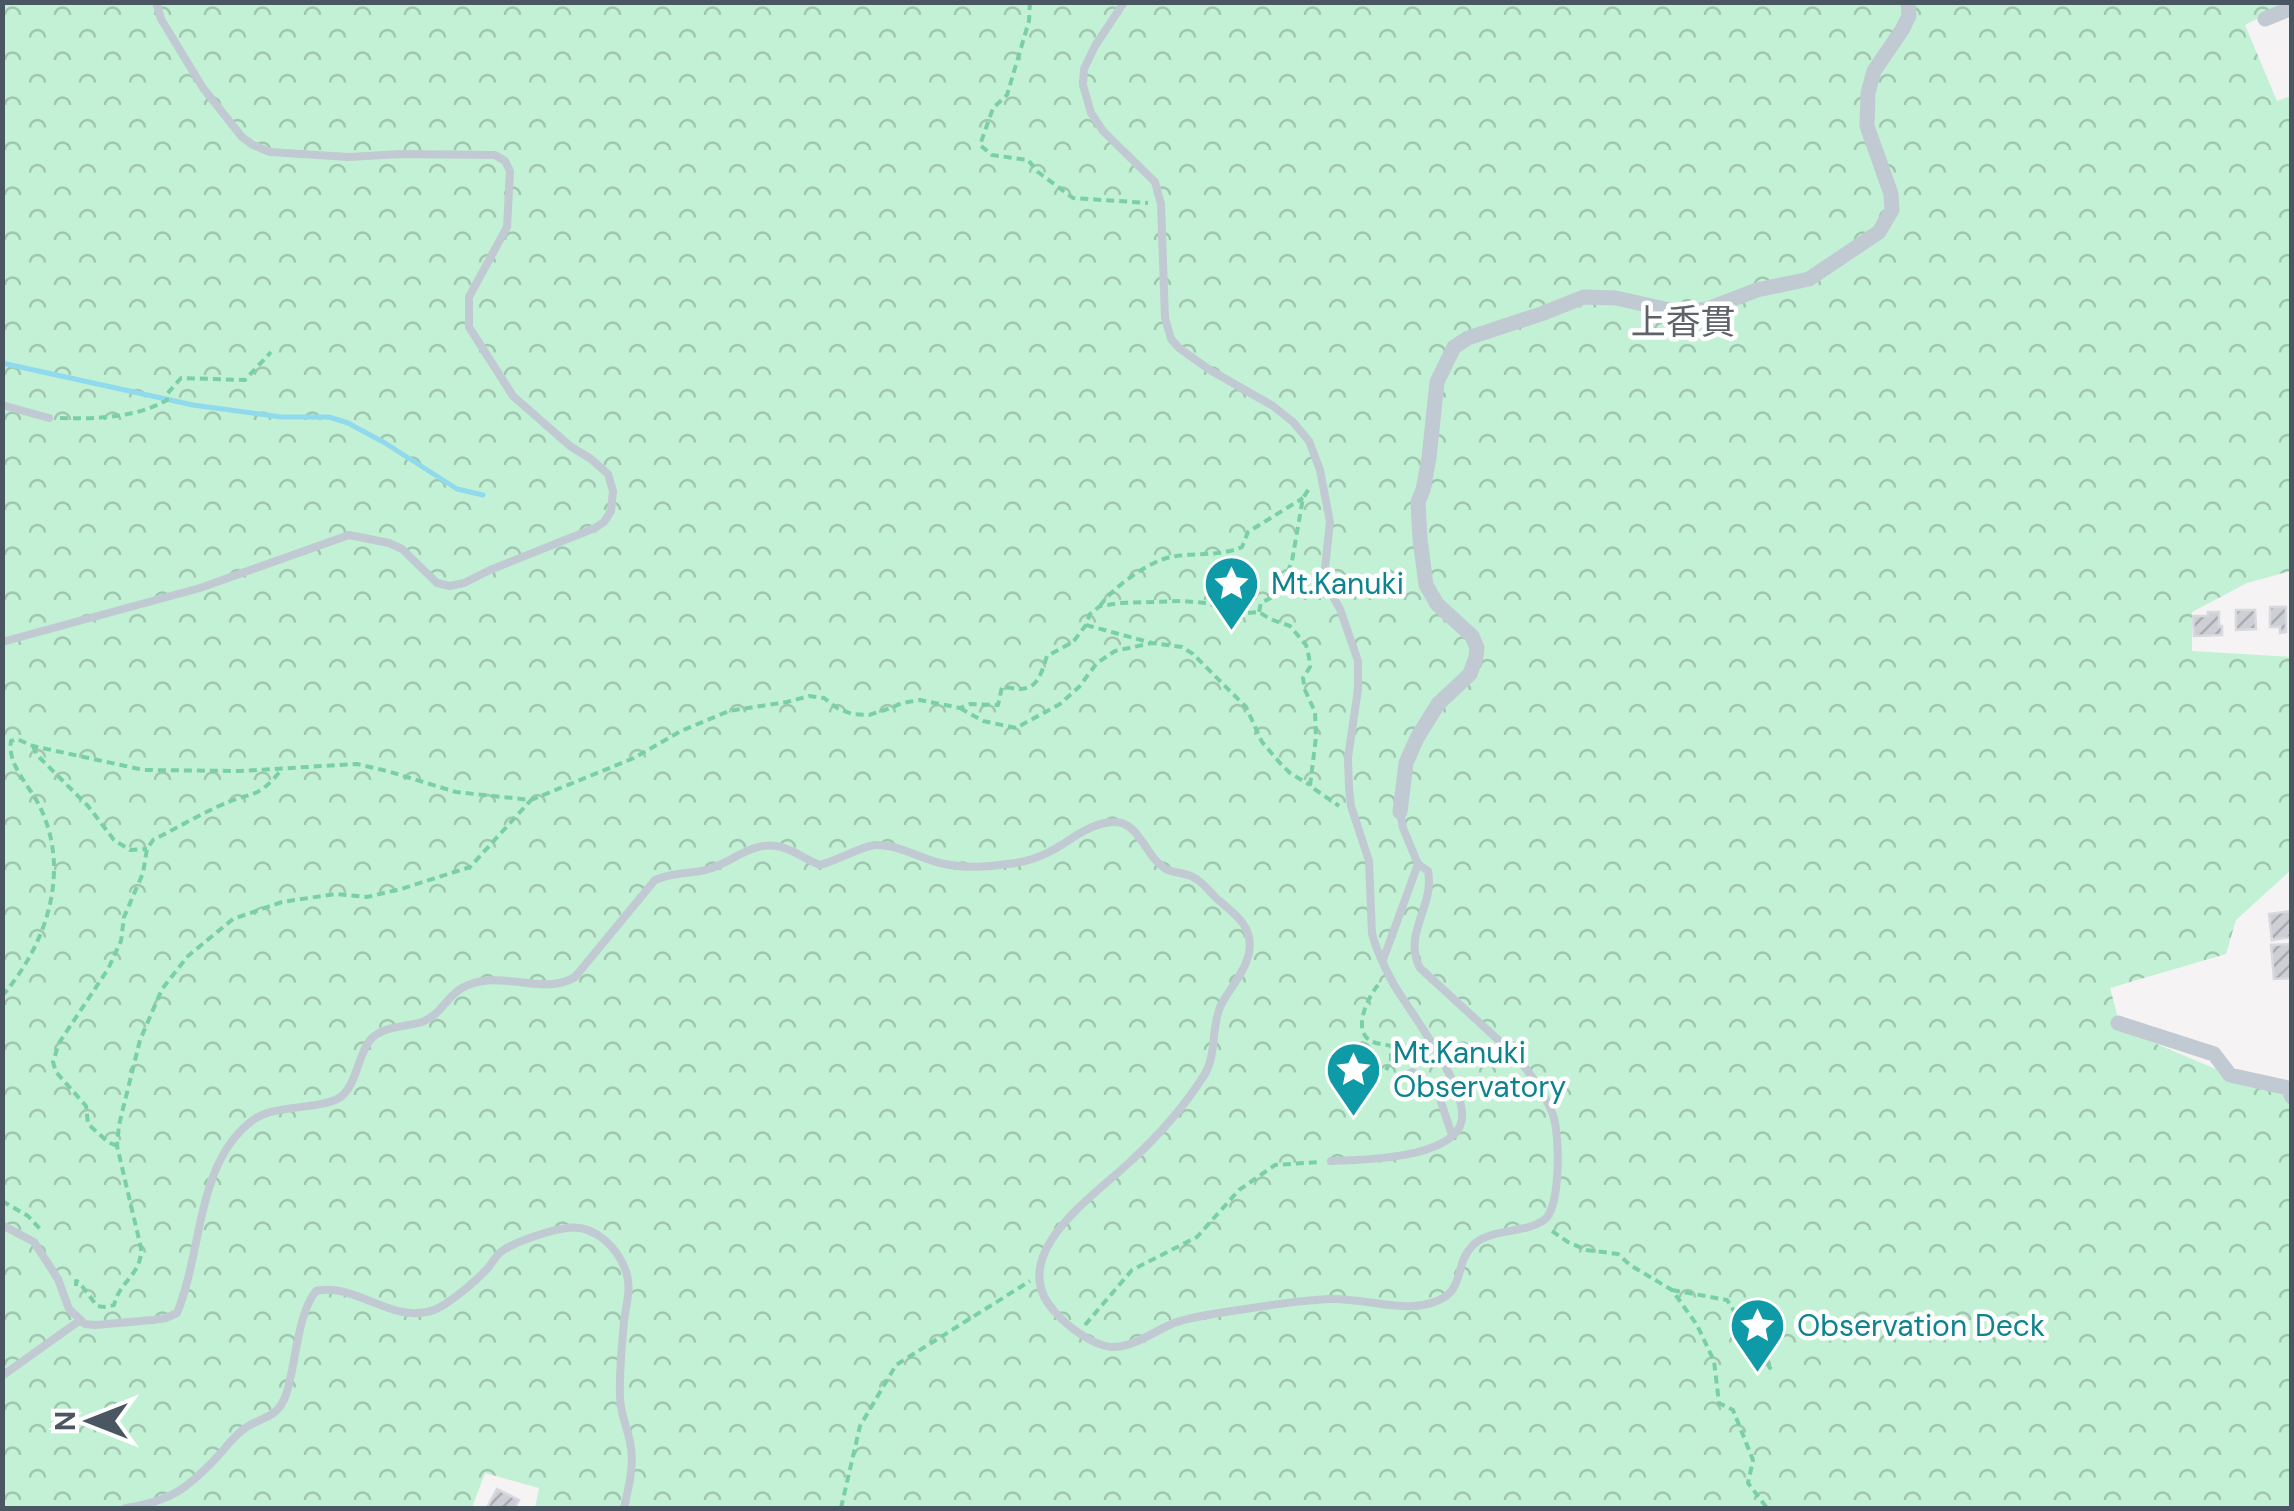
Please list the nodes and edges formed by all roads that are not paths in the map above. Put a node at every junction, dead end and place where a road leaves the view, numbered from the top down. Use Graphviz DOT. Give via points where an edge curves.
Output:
graph roads {
  1 [pos="156,2"];
  2 [pos="1124,2"];
  3 [pos="1908,2"];
  4 [pos="2292,8"];
  5 [pos="2265,19"];
  6 [pos="2,405"];
  7 [pos="49,418"];
  8 [pos="2,642"];
  9 [pos="1400,812"];
  10 [pos="1418,864"];
  11 [pos="1383,960"];
  12 [pos="2118,1023"];
  13 [pos="1403,1077"];
  14 [pos="2292,1098"];
  15 [pos="1452,1135"];
  16 [pos="1331,1161"];
  17 [pos="2,1225"];
  18 [pos="79,1321"];
  19 [pos="2,1376"];
  20 [pos="126,1508"];
  21 [pos="624,1508"];
  1 -- 8 [label="lane" via="202,88 253,146 348,158 495,155 506,161 507,228 470,298 470,327 513,396 608,474 611,512 595,528 450,586 437,583 402,549 350,535 200,588"];
  2 -- 11 [label="lane" via="1095,46 1083,85 1103,131 1156,182 1171,338 1294,422 1320,470 1330,522 1327,586 1358,661 1348,758 1351,806 1369,861 1372,933"];
  3 -- 9 [label="street" via="1902,30 1874,70 1868,93 1867,126 1891,194 1892,210 1879,232 1810,279 1708,309 1584,297 1454,346 1438,382 1418,502 1420,539 1426,585 1436,604 1472,636 1476,657 1470,674 1438,704 1417,738 1406,763"];
  4 -- 5 [label="street"];
  6 -- 7 [label="lane"];
  9 -- 10 [label="lane"];
  10 -- 11 [label="lane"];
  10 -- 18 [label="lane" via="1430,880 1414,957 1518,1058 1554,1117 1557,1142 1550,1216 1477,1242 1450,1293 1426,1304 1305,1300 1175,1323 1115,1347 1078,1332 1055,1313 1039,1276 1047,1248 1081,1204 1168,1124 1206,1072 1214,1022 1249,951 1235,911 1192,876 1153,860 1124,823 1079,832 1048,853 1008,864 968,868 873,845 820,866 773,845 655,880 568,982 495,978 460,989 438,1014 371,1039 345,1094 256,1118 217,1163 177,1313 95,1326"];
  11 -- 15 [label="lane" via="1458,1094 1462,1124"];
  12 -- 14 [label="street" via="2214,1054 2230,1075 2288,1088"];
  13 -- 15 [label="lane" via="1412,1072 1436,1087"];
  15 -- 16 [label="lane" via="1400,1155"];
  17 -- 18 [label="lane" via="34,1242"];
  18 -- 19 [label="lane"];
  20 -- 21 [label="lane" via="176,1495 245,1428 280,1409 316,1291 343,1291 401,1312 435,1310 500,1252 581,1227 615,1250 628,1276 620,1397 632,1452"];
}
